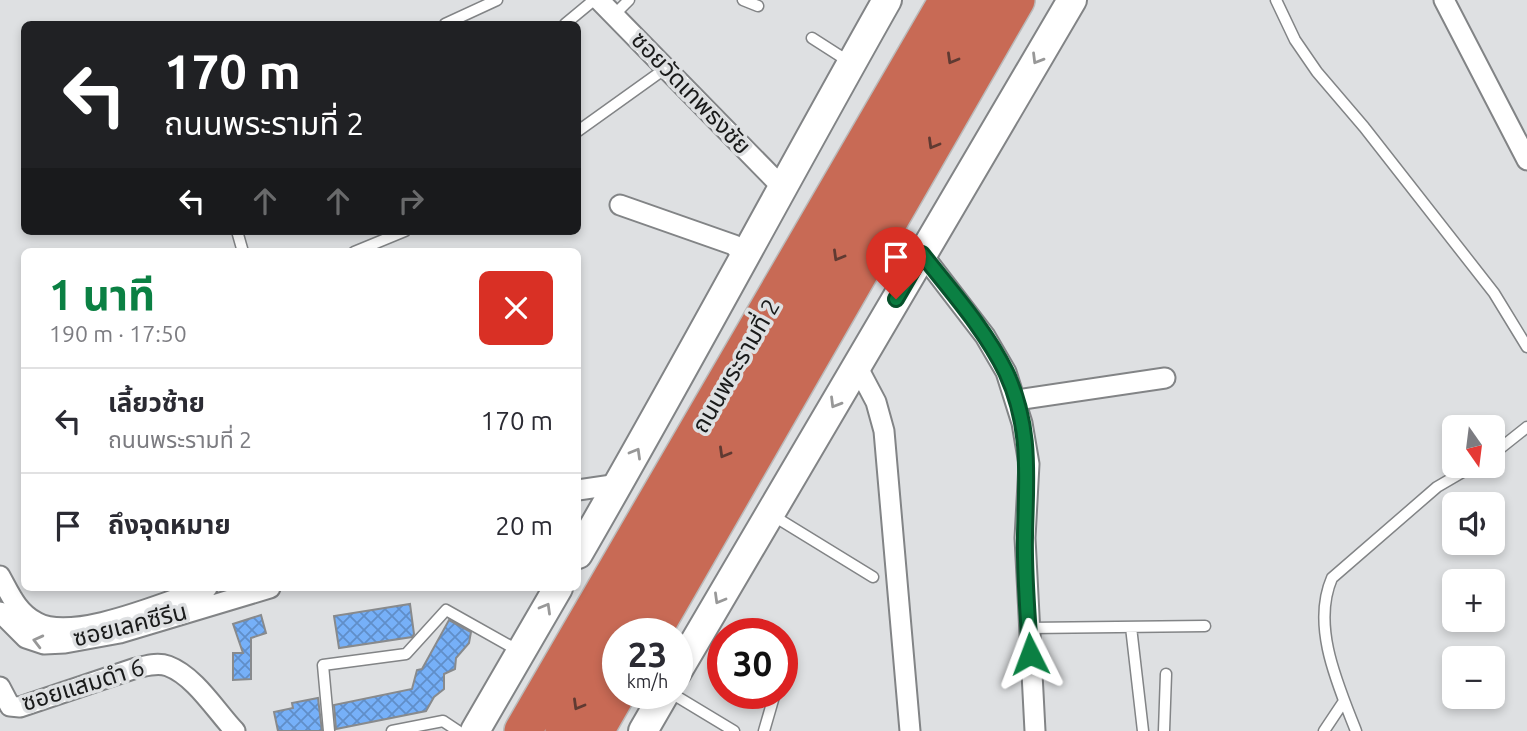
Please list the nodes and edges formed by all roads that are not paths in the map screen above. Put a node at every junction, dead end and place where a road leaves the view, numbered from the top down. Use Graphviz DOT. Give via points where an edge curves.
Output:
graph roads {
  1 [pos="498,0"];
  2 [pos="596,0"];
  3 [pos="629,0"];
  4 [pos="743,0"];
  5 [pos="887,0"];
  6 [pos="942,0"];
  7 [pos="948,0"];
  8 [pos="986,0"];
  9 [pos="1016,0"];
  10 [pos="1072,0"];
  11 [pos="1276,0"];
  12 [pos="1444,0"];
  13 [pos="758,6"];
  14 [pos="615,15"];
  15 [pos="452,21"];
  16 [pos="569,21"];
  17 [pos="812,38"];
  18 [pos="852,63"];
  19 [pos="667,68"];
  20 [pos="581,129"];
  21 [pos="1527,160"];
  22 [pos="782,187"];
  23 [pos="620,205"];
  24 [pos="395,235"];
  25 [pos="365,248"];
  26 [pos="922,254"];
  27 [pos="746,259"];
  28 [pos="1527,347"];
  29 [pos="857,366"];
  30 [pos="1165,378"];
  31 [pos="1016,400"];
  32 [pos="1527,427"];
  33 [pos="1505,447"];
  34 [pos="1452,478"];
  35 [pos="619,484"];
  36 [pos="581,490"];
  37 [pos="769,513"];
  38 [pos="581,549"];
  39 [pos="0,576"];
  40 [pos="873,578"];
  41 [pos="198,591"];
  42 [pos="258,591"];
  43 [pos="556,591"];
  44 [pos="0,612"];
  45 [pos="629,618"];
  46 [pos="660,618"];
  47 [pos="1205,626"];
  48 [pos="1131,627"];
  49 [pos="1028,628"];
  50 [pos="693,644"];
  51 [pos="521,652"];
  52 [pos="602,665"];
  53 [pos="1166,674"];
  54 [pos="0,687"];
  55 [pos="1344,701"];
  56 [pos="693,706"];
  57 [pos="608,709"];
  58 [pos="656,709"];
  59 [pos="770,709"];
  60 [pos="235,731"];
  61 [pos="329,731"];
  62 [pos="392,731"];
  63 [pos="458,731"];
  64 [pos="475,731"];
  65 [pos="522,731"];
  66 [pos="564,731"];
  67 [pos="595,731"];
  68 [pos="643,731"];
  69 [pos="734,731"];
  70 [pos="764,731"];
  71 [pos="910,731"];
  72 [pos="1035,731"];
  73 [pos="1143,731"];
  74 [pos="1164,731"];
  75 [pos="1324,731"];
  76 [pos="1356,731"];
  1 -- 15 [label="lane"];
  2 -- 14 [label="street, ซอยวัดเทพธงชัย"];
  2 -- 16 [label="lane"];
  3 -- 14 [label="lane"];
  4 -- 13 [label="lane"];
  5 -- 18 [label="main road, ถนนพระรามที่ 2"];
  6 -- 65 [label="highway"];
  7 -- 65 [label="highway, ถนนพระรามที่ 2"];
  8 -- 45 [label="highway, one-way"];
  9 -- 46 [label="highway, one-way"];
  10 -- 26 [label="main road, one-way"];
  11 -- 28 [label="lane" via="1317,72 1494,293"];
  12 -- 21 [label="street"];
  14 -- 19 [label="street, ซอยวัดเทพธงชัย"];
  17 -- 18 [label="lane"];
  18 -- 22 [label="main road, ถนนพระรามที่ 2"];
  19 -- 20 [label="lane"];
  19 -- 22 [label="street, ซอยวัดเทพธงชัย"];
  22 -- 27 [label="main road, ถนนพระรามที่ 2"];
  23 -- 27 [label="street" via="725,241"];
  24 -- 25 [label="lane"];
  26 -- 29 [label="main road"];
  26 -- 31 [label="street" via="985,336"];
  35 -- 27 [label="main road, ถนนพระรามที่ 2, one-way"];
  29 -- 37 [label="main road, one-way"];
  29 -- 71 [label="street" via="876,402 884,430"];
  30 -- 31 [label="street"];
  31 -- 49 [label="street" via="1029,464 1025,538"];
  32 -- 33 [label="lane"];
  34 -- 55 [label="lane" via="1332,578 1323,614"];
  35 -- 36 [label="street"];
  35 -- 38 [label="main road, ถนนพระรามที่ 2"];
  37 -- 40 [label="lane"];
  37 -- 50 [label="main road, one-way"];
  39 -- 41 [label="street, ซอยเลคซีรีน" via="13,603 37,623 57,629 104,621"];
  42 -- 44 [label="street, ซอยเลคซีรีน, one-way" via="120,633 65,643 44,644 26,638"];
  51 -- 43 [label="main road, one-way"];
  47 -- 48 [label="lane"];
  48 -- 49 [label="lane"];
  48 -- 73 [label="lane"];
  49 -- 72 [label="street"];
  51 -- 61 [label="lane" via="446,610 406,654 323,665"];
  51 -- 64 [label="main road"];
  52 -- 66 [label="highway, one-way"];
  53 -- 74 [label="lane"];
  54 -- 60 [label="street, ซอยแสมดำ 6" via="9,706 20,708 136,668 168,666 183,675"];
  55 -- 75 [label="lane"];
  55 -- 76 [label="lane"];
  56 -- 69 [label="lane"];
  57 -- 67 [label="highway"];
  58 -- 68 [label="main road"];
  59 -- 70 [label="lane"];
  62 -- 63 [label="lane" via="443,721"];
}
